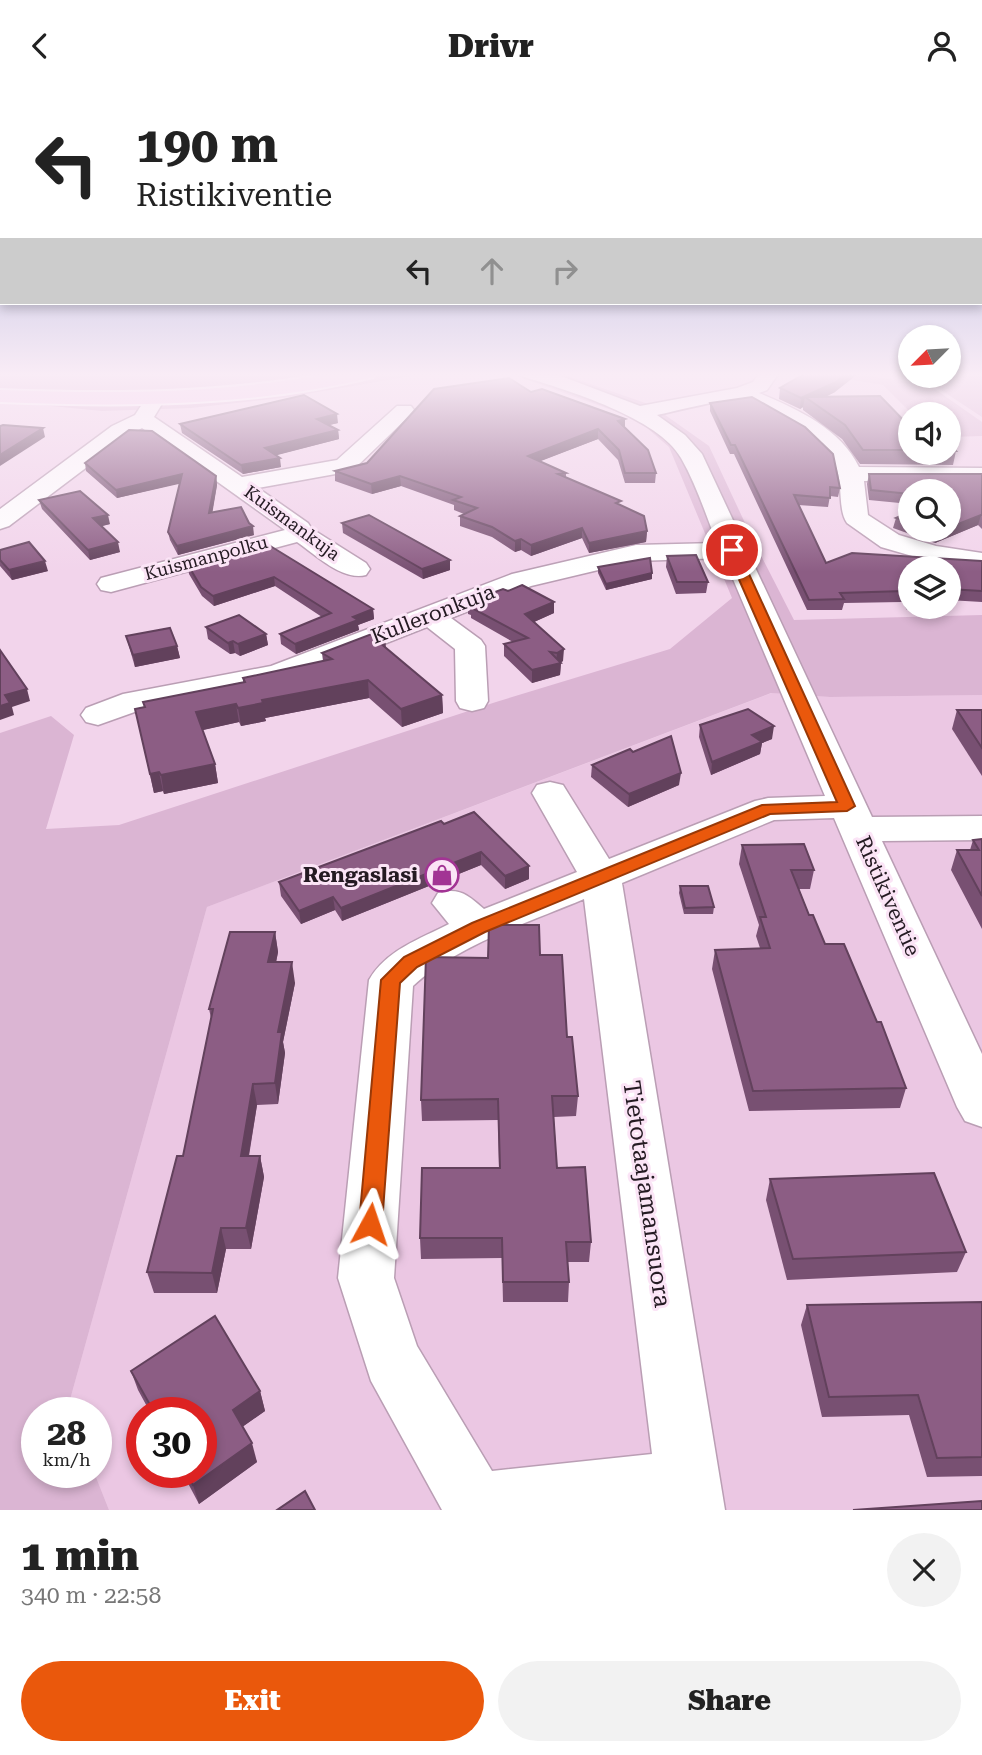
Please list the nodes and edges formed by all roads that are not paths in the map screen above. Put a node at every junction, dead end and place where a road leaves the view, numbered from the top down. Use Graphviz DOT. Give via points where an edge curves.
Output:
graph roads {
  1 [pos="109,439"];
  2 [pos="184,439"];
  3 [pos="373,439"];
  4 [pos="680,439"];
  5 [pos="827,439"];
  6 [pos="851,474"];
  7 [pos="979,474"];
  8 [pos="238,485"];
  9 [pos="0,521"];
  10 [pos="301,533"];
  11 [pos="732,550"];
  12 [pos="982,561"];
  13 [pos="356,569"];
  14 [pos="111,584"];
  15 [pos="429,615"];
  16 [pos="472,701"];
  17 [pos="98,715"];
  18 [pos="550,793"];
  19 [pos="853,817"];
  20 [pos="982,828"];
  21 [pos="601,878"];
  22 [pos="982,1107"];
  23 [pos="691,1496"];
  24 [pos="477,1508"];
  1 -- 9 [label="street"];
  2 -- 8 [label="street, Kuismankuja"];
  3 -- 8 [label="street" via="344,466"];
  4 -- 11 [label="street, Ristikiventie" via="691,454"];
  5 -- 6 [label="street"];
  6 -- 7 [label="street"];
  6 -- 12 [label="street" via="856,518 890,541 933,554"];
  8 -- 10 [label="street, Kuismankuja"];
  10 -- 13 [label="street, Kuismankuja"];
  10 -- 14 [label="street, Kuismanpolku"];
  11 -- 15 [label="street, Kulleronkuja" via="664,541 636,553 522,580"];
  11 -- 19 [label="street, Ristikiventie"];
  15 -- 16 [label="street" via="470,646"];
  15 -- 17 [label="street, Kulleronkuja" via="279,674 135,701"];
  18 -- 21 [label="street"];
  19 -- 20 [label="street"];
  19 -- 21 [label="street" via="768,809"];
  19 -- 22 [label="street, Ristikiventie"];
  21 -- 23 [label="street, Tietotaajamansuora"];
  21 -- 24 [label="street" via="465,915 391,980 366,1278 392,1360"];
  23 -- 24 [label="street"];
}
